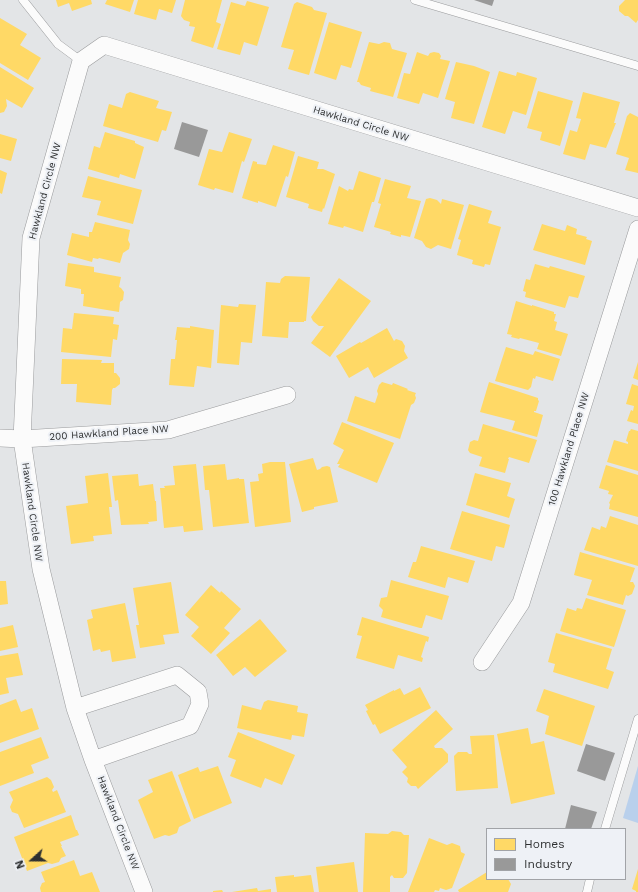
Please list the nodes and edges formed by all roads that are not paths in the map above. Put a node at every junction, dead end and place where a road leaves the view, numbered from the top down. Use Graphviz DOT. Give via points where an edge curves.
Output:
graph roads {
  1 [pos="23,0"];
  2 [pos="415,0"];
  3 [pos="81,61"];
  4 [pos="638,66"];
  5 [pos="638,208"];
  6 [pos="638,229"];
  7 [pos="287,395"];
  8 [pos="0,438"];
  9 [pos="22,439"];
  10 [pos="482,662"];
  11 [pos="75,708"];
  12 [pos="638,718"];
  13 [pos="93,760"];
  14 [pos="605,828"];
  15 [pos="590,880"];
  16 [pos="144,892"];
  17 [pos="587,892"];
  1 -- 3 [label="lane" via="58,44"];
  2 -- 4 [label="lane"];
  3 -- 5 [label="street, Hawkland Circle NW" via="104,45"];
  3 -- 9 [label="street, Hawkland Circle NW" via="31,238"];
  6 -- 10 [label="street, 100 Hawkland Place NW" via="521,603"];
  7 -- 9 [label="street, 200 Hawkland Place NW" via="168,430"];
  8 -- 9 [label="street, 200 Hawkland Place NW"];
  9 -- 11 [label="street, Hawkland Circle NW" via="41,569"];
  11 -- 13 [label="street, Hawkland Circle NW"];
  11 -- 13 [label="street" via="177,675 198,692 200,704 190,726"];
  12 -- 14 [label="lane"];
  13 -- 16 [label="street, Hawkland Circle NW"];
  15 -- 17 [label="lane"];
}
